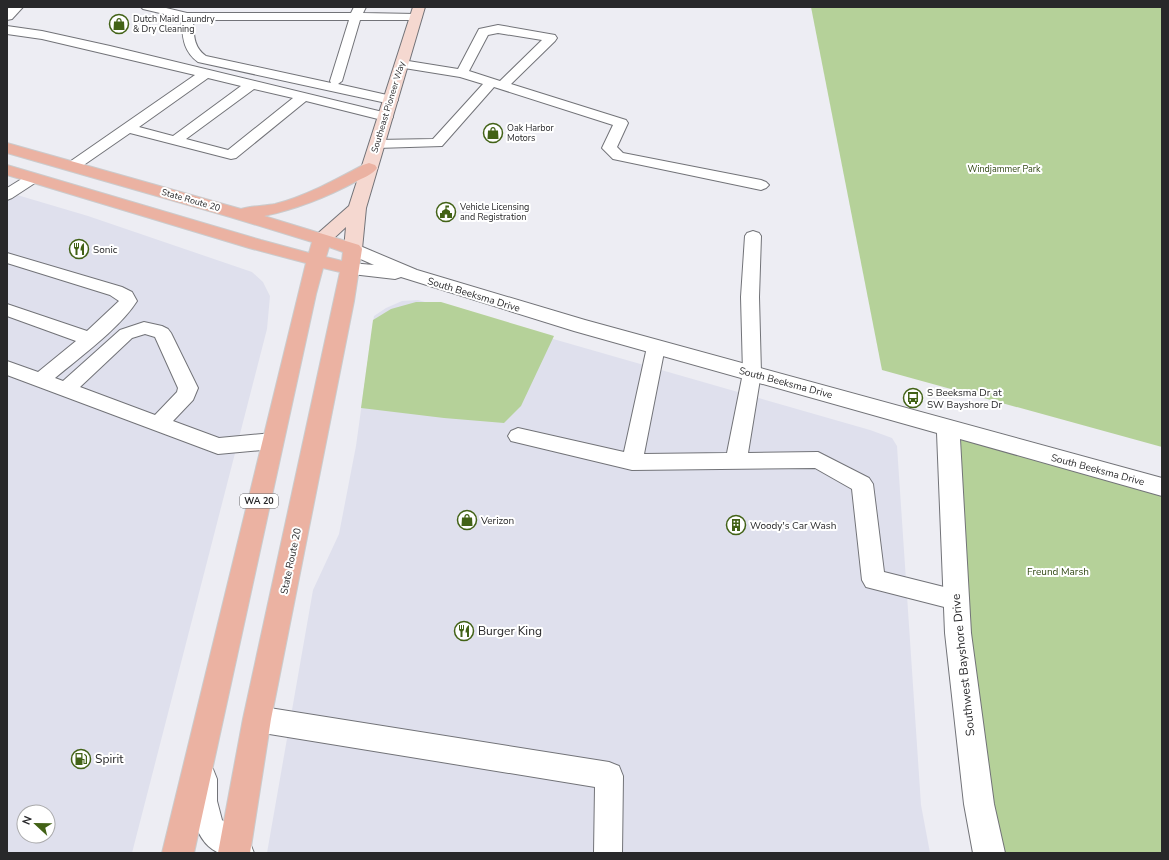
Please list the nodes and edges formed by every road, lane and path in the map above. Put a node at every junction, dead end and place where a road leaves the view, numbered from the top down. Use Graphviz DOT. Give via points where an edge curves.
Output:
graph roads {
  1 [pos="17,7"];
  2 [pos="147,7"];
  3 [pos="309,7"];
  4 [pos="358,12"];
  5 [pos="417,12"];
  6 [pos="7,16"];
  7 [pos="187,16"];
  8 [pos="302,17"];
  9 [pos="7,30"];
  10 [pos="402,64"];
  11 [pos="206,73"];
  12 [pos="462,73"];
  13 [pos="336,81"];
  14 [pos="252,84"];
  15 [pos="497,84"];
  16 [pos="303,97"];
  17 [pos="391,100"];
  18 [pos="386,117"];
  19 [pos="128,128"];
  20 [pos="176,140"];
  21 [pos="377,144"];
  22 [pos="7,148"];
  23 [pos="73,166"];
  24 [pos="369,168"];
  25 [pos="7,170"];
  26 [pos="33,178"];
  27 [pos="760,185"];
  28 [pos="7,195"];
  29 [pos="357,208"];
  30 [pos="236,213"];
  31 [pos="753,236"];
  32 [pos="322,239"];
  33 [pos="7,258"];
  34 [pos="352,259"];
  35 [pos="315,261"];
  36 [pos="7,310"];
  37 [pos="90,339"];
  38 [pos="656,347"];
  39 [pos="7,368"];
  40 [pos="752,373"];
  41 [pos="41,380"];
  42 [pos="65,390"];
  43 [pos="159,424"];
  44 [pos="948,428"];
  45 [pos="518,436"];
  46 [pos="273,442"];
  47 [pos="736,461"];
  48 [pos="632,462"];
  49 [pos="1162,487"];
  50 [pos="956,599"];
  51 [pos="257,719"];
  52 [pos="203,741"];
  53 [pos="236,852"];
  54 [pos="178,853"];
  55 [pos="608,853"];
  56 [pos="989,853"];
  1 -- 6 [label="street"];
  2 -- 7 [label="lane"];
  3 -- 8 [label="lane"];
  4 -- 5 [label="lane"];
  4 -- 8 [label="lane"];
  4 -- 13 [label="lane"];
  5 -- 10 [label="main road, Southeast Pioneer Way"];
  7 -- 8 [label="lane"];
  7 -- 17 [label="lane" via="190,48 202,59"];
  9 -- 11 [label="lane" via="42,35"];
  10 -- 12 [label="lane"];
  10 -- 17 [label="main road, Southeast Pioneer Way"];
  11 -- 14 [label="lane"];
  11 -- 19 [label="lane"];
  12 -- 15 [label="lane"];
  12 -- 15 [label="lane" via="483,32 498,29 551,38"];
  14 -- 16 [label="lane"];
  14 -- 20 [label="lane"];
  15 -- 21 [label="lane" via="437,143"];
  15 -- 27 [label="lane" via="622,123 609,148 618,156"];
  16 -- 18 [label="lane"];
  16 -- 20 [label="lane" via="231,154"];
  17 -- 18 [label="main road, Southeast Pioneer Way"];
  18 -- 21 [label="main road, Southeast Pioneer Way"];
  19 -- 20 [label="lane"];
  19 -- 23 [label="lane"];
  21 -- 24 [label="main road, Southeast Pioneer Way"];
  22 -- 23 [label="main road, State Route 20"];
  23 -- 30 [label="main road, State Route 20"];
  24 -- 29 [label="main road, Southeast Pioneer Way"];
  24 -- 30 [label="main road" via="282,208"];
  25 -- 26 [label="main road"];
  26 -- 28 [label="lane"];
  26 -- 35 [label="main road"];
  29 -- 32 [label="main road"];
  29 -- 34 [label="main road, Southeast Pioneer Way"];
  30 -- 32 [label="main road, State Route 20"];
  31 -- 40 [label="lane" via="750,297"];
  32 -- 34 [label="main road, State Route 20"];
  32 -- 35 [label="main road, WA 20"];
  33 -- 37 [label="lane" via="126,296 128,301 124,307"];
  34 -- 35 [label="main road"];
  34 -- 38 [label="street, South Beeksma Drive"];
  34 -- 51 [label="main road, State Route 20"];
  35 -- 46 [label="main road, WA 20"];
  36 -- 37 [label="lane"];
  37 -- 41 [label="lane"];
  38 -- 40 [label="street, South Beeksma Drive"];
  38 -- 48 [label="lane"];
  39 -- 41 [label="lane"];
  40 -- 44 [label="street, South Beeksma Drive"];
  40 -- 47 [label="lane"];
  41 -- 42 [label="lane"];
  42 -- 43 [label="lane"];
  42 -- 43 [label="lane" via="126,334 144,328 156,330 162,334 188,388 186,395"];
  43 -- 46 [label="lane" via="218,446"];
  44 -- 49 [label="street, South Beeksma Drive"];
  44 -- 50 [label="street, Southwest Bayshore Drive"];
  45 -- 48 [label="lane"];
  46 -- 52 [label="main road, WA 20"];
  47 -- 48 [label="lane"];
  47 -- 50 [label="lane" via="818,460 862,484 874,580"];
  50 -- 56 [label="street, Southwest Bayshore Drive" via="978,796"];
  51 -- 53 [label="main road, State Route 20"];
  51 -- 55 [label="lane" via="609,776"];
  52 -- 53 [label="lane" via="203,801 210,829"];
  52 -- 54 [label="main road, WA 20"];
}
